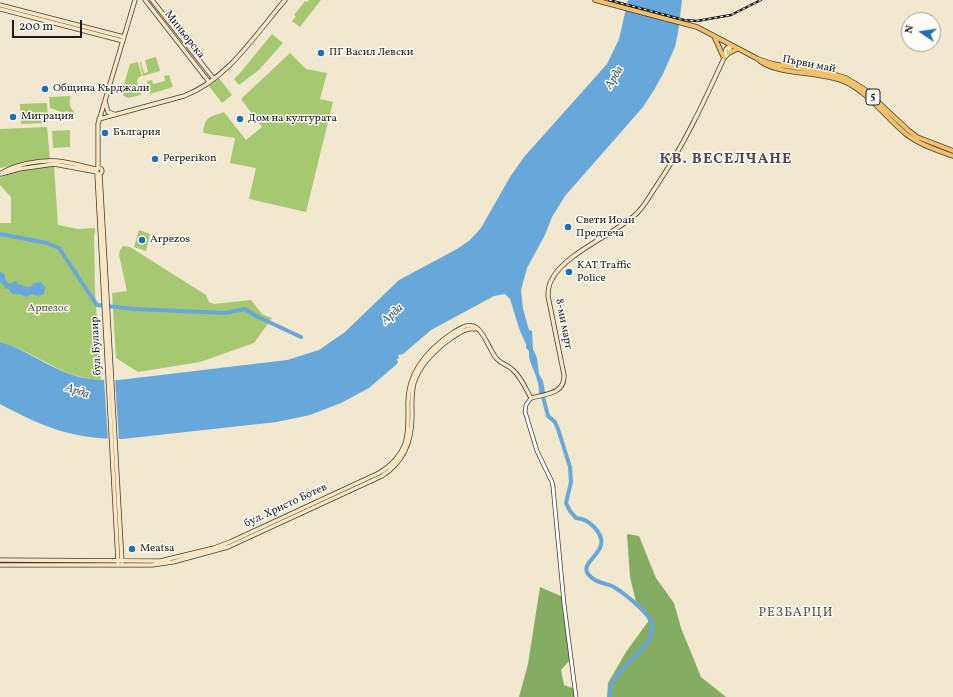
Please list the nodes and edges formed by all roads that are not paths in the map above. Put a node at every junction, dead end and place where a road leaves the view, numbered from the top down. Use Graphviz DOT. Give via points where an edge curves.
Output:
graph roads {
  1 [pos="135,0"];
  2 [pos="145,0"];
  3 [pos="152,0"];
  4 [pos="285,0"];
  5 [pos="596,0"];
  6 [pos="0,5"];
  7 [pos="0,8"];
  8 [pos="714,35"];
  9 [pos="123,39"];
  10 [pos="731,45"];
  11 [pos="737,49"];
  12 [pos="729,53"];
  13 [pos="724,58"];
  14 [pos="758,59"];
  15 [pos="214,79"];
  16 [pos="209,82"];
  17 [pos="105,100"];
  18 [pos="115,115"];
  19 [pos="99,119"];
  20 [pos="953,152"];
  21 [pos="953,156"];
  22 [pos="56,163"];
  23 [pos="98,171"];
  24 [pos="0,174"];
  25 [pos="533,398"];
  26 [pos="0,560"];
  27 [pos="120,563"];
  28 [pos="0,565"];
  29 [pos="576,697"];
  1 -- 9 [label="main road, бул. Булаир"];
  2 -- 16 [label="main road, Миньорска"];
  3 -- 15 [label="main road, Миньорска"];
  4 -- 15 [label="main road" via="234,61"];
  5 -- 8 [label="main road, Първи май / 5" via="697,27"];
  6 -- 9 [label="main road"];
  7 -- 9 [label="main road"];
  8 -- 10 [label="main road, Първи май / 5"];
  8 -- 13 [label="main road"];
  9 -- 17 [label="main road, бул. Булаир"];
  10 -- 11 [label="main road, Първи май / 5"];
  10 -- 12 [label="main road"];
  10 -- 13 [label="main road, 8-ми март" via="726,50"];
  11 -- 12 [label="main road"];
  11 -- 14 [label="main road, Първи май / 5"];
  12 -- 13 [label="main road"];
  13 -- 25 [label="main road, 8-ми март" via="678,153 643,206 624,224 564,264 551,279 548,296 564,379 558,390"];
  14 -- 20 [label="main road, Първи май / 5" via="846,78 864,89 917,137"];
  14 -- 21 [label="main road, Първи май / 5" via="779,69 821,74 852,85 905,133"];
  15 -- 16 [label="main road"];
  16 -- 18 [label="main road" via="184,96"];
  17 -- 18 [label="main road" via="108,112"];
  17 -- 19 [label="main road, бул. Булаир"];
  18 -- 19 [label="main road"];
  19 -- 23 [label="main road, бул. Булаир"];
  22 -- 23 [label="main road"];
  22 -- 24 [label="main road"];
  22 -- 24 [label="main road" via="17,166"];
  23 -- 27 [label="main road, бул. Булаир"];
  25 -- 27 [label="main road, бул. Христо Ботев" via="515,372 497,360 480,331 474,326 463,327 435,346 419,365 409,390 406,442 399,456 386,469 224,544 160,561"];
  25 -- 29 [label="street" via="527,402 526,418 553,487"];
  26 -- 27 [label="main road, бул. Христо Ботев"];
  27 -- 28 [label="main road, бул. Христо Ботев"];
}
